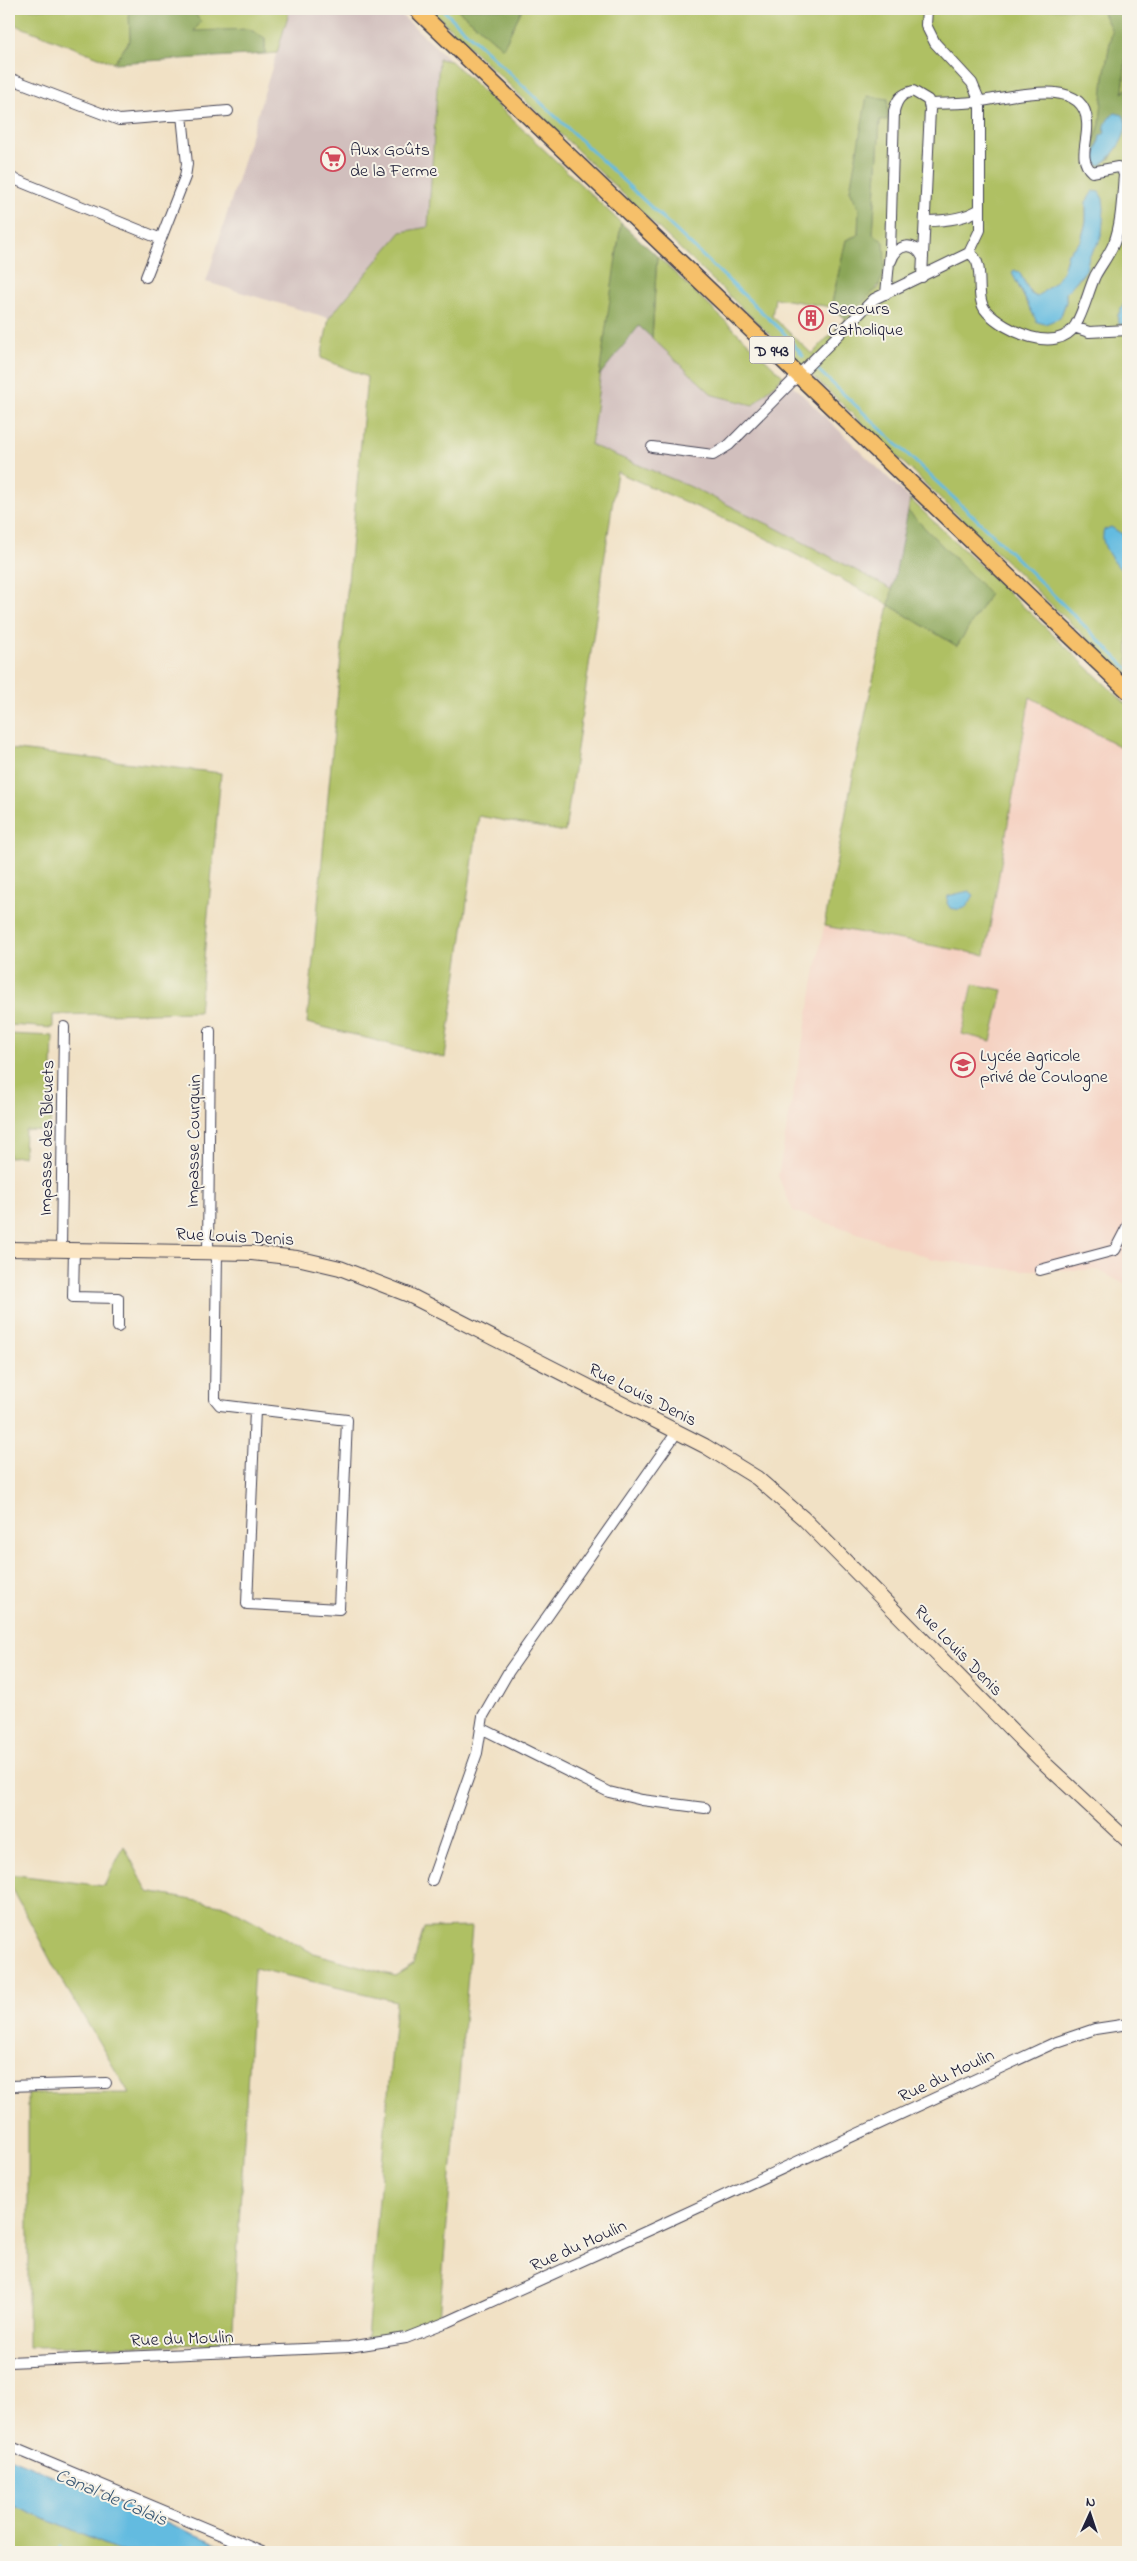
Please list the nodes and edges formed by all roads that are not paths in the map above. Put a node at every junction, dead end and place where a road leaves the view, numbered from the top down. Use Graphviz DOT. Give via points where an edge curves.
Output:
graph roads {
  1 [pos="416,9"];
  2 [pos="927,9"];
  3 [pos="9,78"];
  4 [pos="980,102"];
  5 [pos="929,104"];
  6 [pos="228,111"];
  7 [pos="182,115"];
  8 [pos="9,177"];
  9 [pos="980,209"];
  10 [pos="925,221"];
  11 [pos="980,230"];
  12 [pos="161,239"];
  13 [pos="969,253"];
  14 [pos="923,258"];
  15 [pos="978,263"];
  16 [pos="889,266"];
  17 [pos="146,277"];
  18 [pos="922,277"];
  19 [pos="886,294"];
  20 [pos="1074,327"];
  21 [pos="1128,330"];
  22 [pos="798,375"];
  23 [pos="652,447"];
  24 [pos="1128,691"];
  25 [pos="64,1027"];
  26 [pos="210,1031"];
  27 [pos="1128,1225"];
  28 [pos="9,1249"];
  29 [pos="68,1250"];
  30 [pos="213,1252"];
  31 [pos="1040,1270"];
  32 [pos="118,1326"];
  33 [pos="255,1410"];
  34 [pos="677,1432"];
  35 [pos="481,1728"];
  36 [pos="704,1808"];
  37 [pos="1128,1841"];
  38 [pos="432,1880"];
  39 [pos="1128,2024"];
  40 [pos="106,2083"];
  41 [pos="9,2086"];
  42 [pos="9,2362"];
  43 [pos="9,2446"];
  44 [pos="262,2552"];
  1 -- 22 [label="main road, D 943"];
  2 -- 4 [label="street" via="926,25 935,43 972,83"];
  3 -- 7 [label="street" via="120,120"];
  4 -- 5 [label="street"];
  4 -- 9 [label="street"];
  4 -- 20 [label="street" via="1041,92 1072,98 1082,106 1087,118 1086,167 1092,172 1122,169 1122,198 1114,242"];
  5 -- 10 [label="street"];
  5 -- 16 [label="street" via="921,94 912,91 902,93 896,101"];
  6 -- 7 [label="street"];
  7 -- 12 [label="street" via="187,169"];
  8 -- 12 [label="street"];
  9 -- 10 [label="street" via="955,218"];
  9 -- 11 [label="street"];
  10 -- 14 [label="street"];
  11 -- 13 [label="street"];
  11 -- 15 [label="street"];
  12 -- 17 [label="street"];
  13 -- 15 [label="street"];
  13 -- 18 [label="street"];
  14 -- 16 [label="street" via="913,246 904,246 897,249"];
  14 -- 18 [label="street"];
  15 -- 20 [label="street" via="981,301 997,321 1012,330 1046,340 1061,337"];
  16 -- 19 [label="street"];
  18 -- 19 [label="street"];
  19 -- 22 [label="street" via="874,299"];
  20 -- 21 [label="street" via="1089,332"];
  22 -- 23 [label="street" via="729,445 713,455"];
  22 -- 24 [label="main road, D 943"];
  25 -- 29 [label="street, Impasse des Bleuets"];
  26 -- 30 [label="street, Impasse Courquin"];
  27 -- 31 [label="street" via="1115,1250"];
  28 -- 29 [label="street, Rue Louis Denis"];
  29 -- 30 [label="street, Rue Louis Denis"];
  29 -- 32 [label="street, Impasse des Bleuets" via="73,1297 118,1298"];
  30 -- 33 [label="street, Impasse Courquin" via="215,1399 220,1405"];
  30 -- 34 [label="street, Rue Louis Denis" via="297,1258 381,1282"];
  33 -- 33 [label="street, Impasse Courquin" via="347,1420 339,1610 247,1604"];
  34 -- 35 [label="street" via="509,1671 486,1710"];
  34 -- 37 [label="street, Rue Louis Denis" via="744,1469 786,1501 1041,1760"];
  35 -- 36 [label="street" via="609,1792"];
  35 -- 38 [label="street" via="476,1753"];
  39 -- 42 [label="street, Rue du Moulin" via="1095,2029 1054,2043 412,2336 349,2346"];
  40 -- 41 [label="street"];
  43 -- 44 [label="street"];
}
